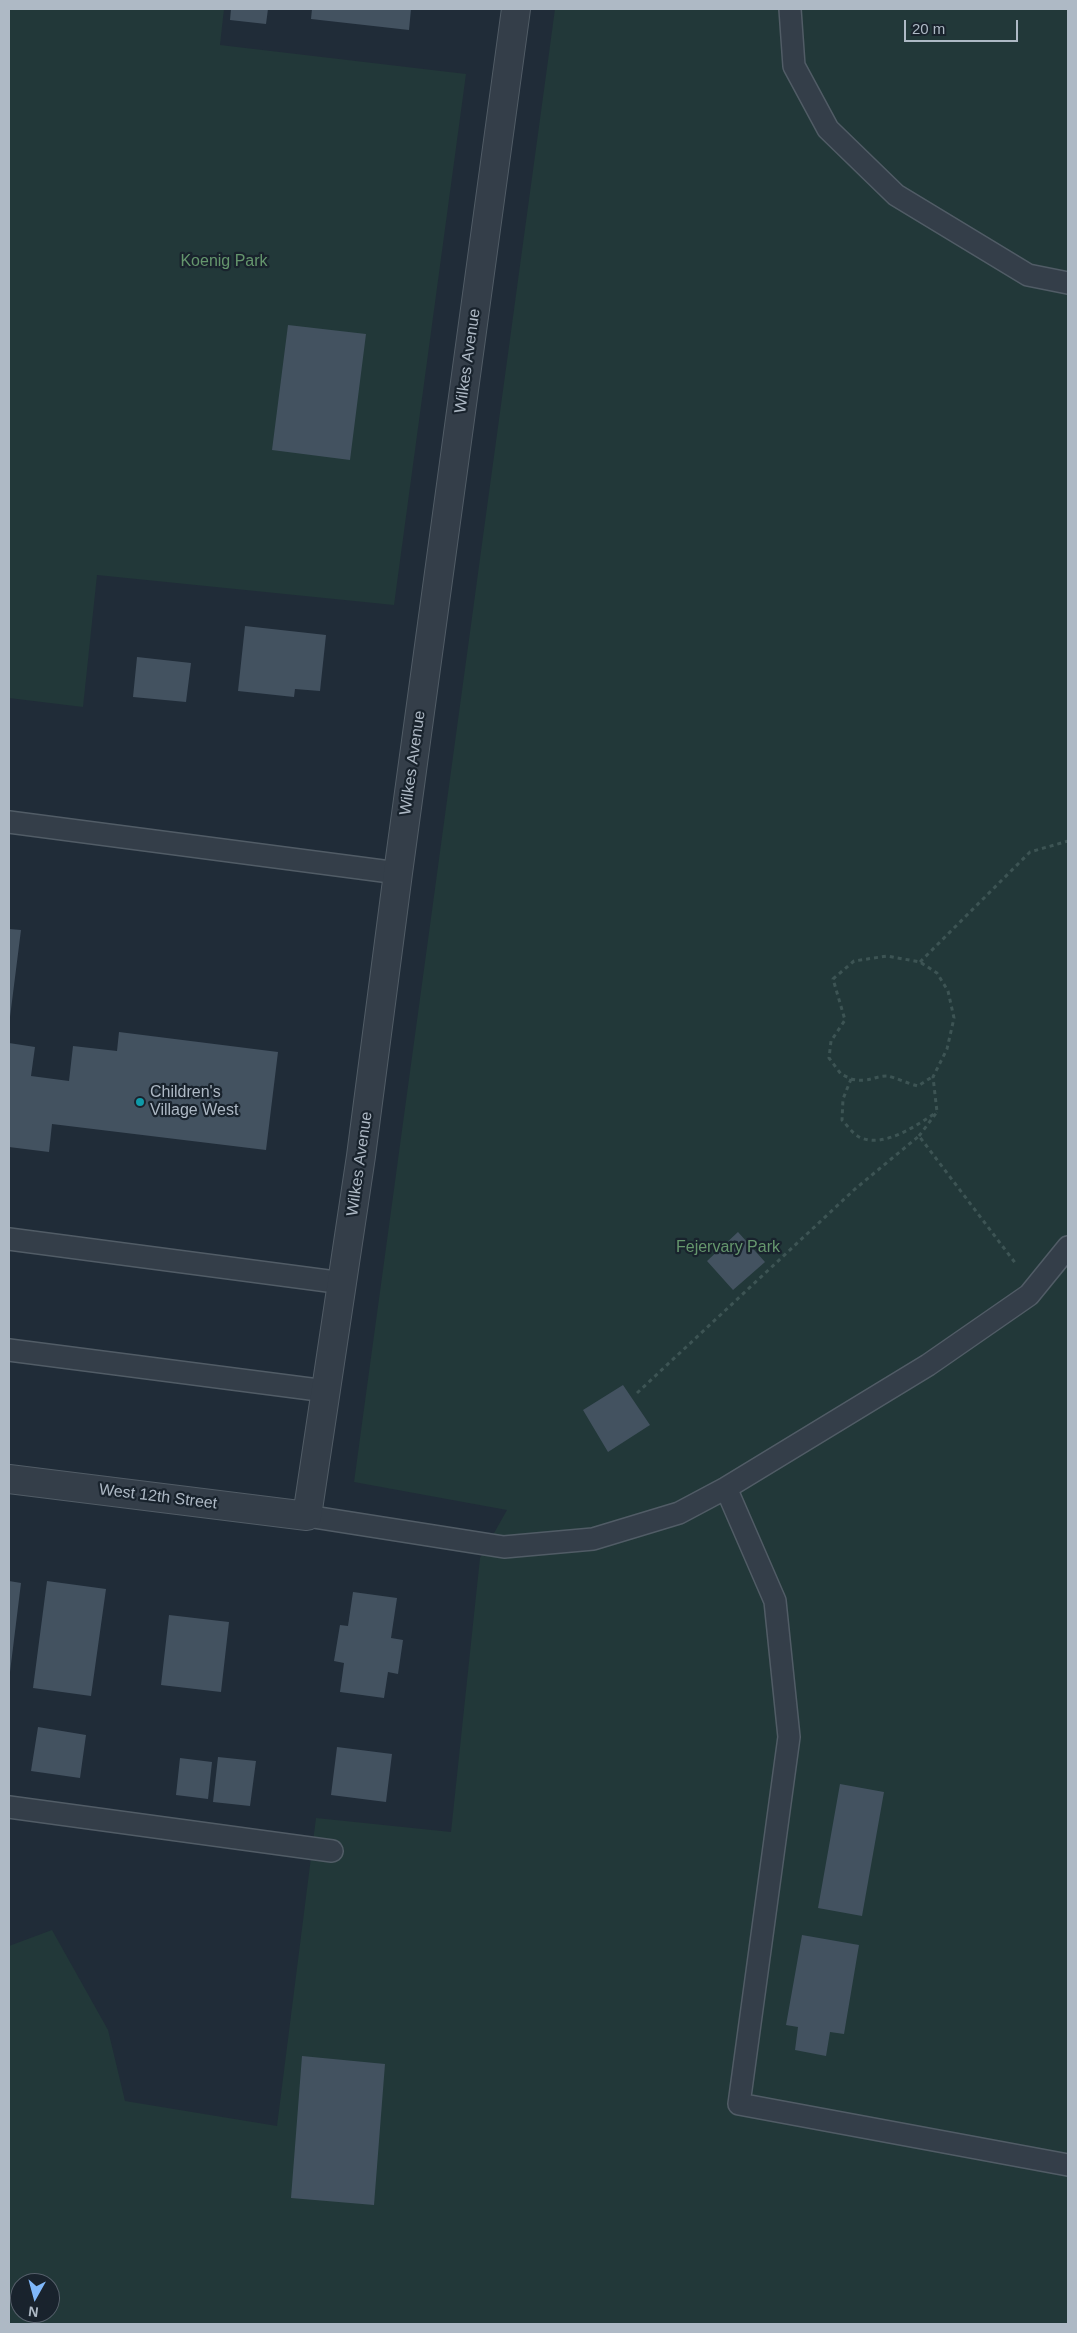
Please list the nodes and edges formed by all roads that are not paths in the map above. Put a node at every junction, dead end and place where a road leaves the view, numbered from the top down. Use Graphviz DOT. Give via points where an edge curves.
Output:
graph roads {
  1 [pos="516,9"];
  2 [pos="790,9"];
  3 [pos="1068,284"];
  4 [pos="9,822"];
  5 [pos="398,873"];
  6 [pos="9,1238"];
  7 [pos="1068,1247"];
  8 [pos="343,1283"];
  9 [pos="9,1350"];
  10 [pos="326,1391"];
  11 [pos="9,1479"];
  12 [pos="726,1488"];
  13 [pos="307,1516"];
  14 [pos="9,1807"];
  15 [pos="332,1851"];
  16 [pos="1068,2165"];
  1 -- 5 [label="street, Wilkes Avenue"];
  2 -- 3 [label="lane" via="794,66 828,129 896,195 1028,275"];
  4 -- 5 [label="lane"];
  5 -- 8 [label="street, Wilkes Avenue"];
  6 -- 8 [label="lane"];
  7 -- 12 [label="lane" via="1028,1296 928,1365"];
  8 -- 10 [label="street, Wilkes Avenue"];
  9 -- 10 [label="lane"];
  10 -- 13 [label="street, Wilkes Avenue"];
  11 -- 13 [label="street, West 12th Street"];
  12 -- 13 [label="lane" via="679,1513 593,1539 504,1547"];
  12 -- 16 [label="lane" via="775,1601 789,1737 739,2104"];
  14 -- 15 [label="lane"];
}
